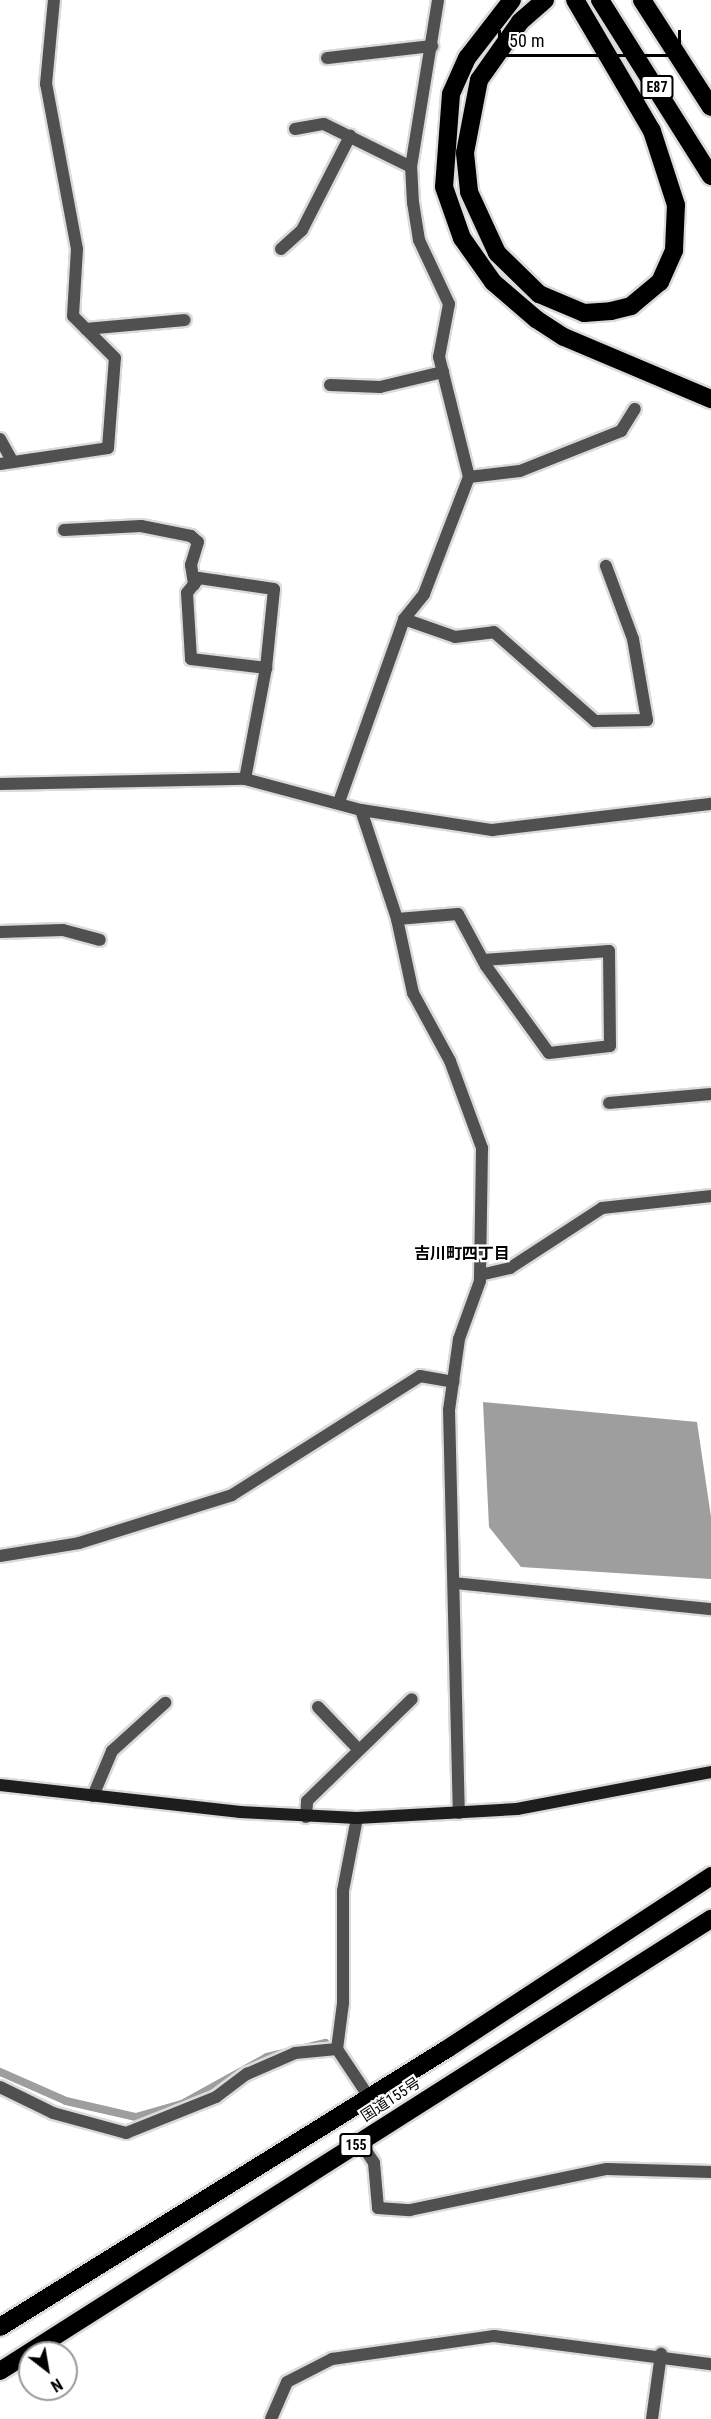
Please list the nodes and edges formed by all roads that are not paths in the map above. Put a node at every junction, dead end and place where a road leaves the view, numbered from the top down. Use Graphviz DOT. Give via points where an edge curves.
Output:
graph roads {
  1 [pos="54,0"];
  2 [pos="438,0"];
  3 [pos="512,0"];
  4 [pos="545,0"];
  5 [pos="600,0"];
  6 [pos="642,0"];
  7 [pos="575,1"];
  8 [pos="432,46"];
  9 [pos="327,58"];
  10 [pos="711,107"];
  11 [pos="295,129"];
  12 [pos="350,136"];
  13 [pos="411,167"];
  14 [pos="711,177"];
  15 [pos="280,249"];
  16 [pos="185,320"];
  17 [pos="86,329"];
  18 [pos="443,372"];
  19 [pos="330,385"];
  20 [pos="711,399"];
  21 [pos="634,409"];
  22 [pos="0,439"];
  23 [pos="3,463"];
  24 [pos="469,477"];
  25 [pos="64,530"];
  26 [pos="606,566"];
  27 [pos="194,585"];
  28 [pos="404,619"];
  29 [pos="266,669"];
  30 [pos="245,779"];
  31 [pos="0,784"];
  32 [pos="339,802"];
  33 [pos="711,804"];
  34 [pos="361,810"];
  35 [pos="397,919"];
  36 [pos="0,932"];
  37 [pos="100,940"];
  38 [pos="483,960"];
  39 [pos="711,1094"];
  40 [pos="609,1102"];
  41 [pos="711,1196"];
  42 [pos="480,1275"];
  43 [pos="453,1382"];
  44 [pos="0,1556"];
  45 [pos="454,1583"];
  46 [pos="711,1609"];
  47 [pos="412,1699"];
  48 [pos="165,1703"];
  49 [pos="318,1707"];
  50 [pos="359,1750"];
  51 [pos="711,1772"];
  52 [pos="0,1785"];
  53 [pos="93,1796"];
  54 [pos="459,1813"];
  55 [pos="306,1817"];
  56 [pos="357,1818"];
  57 [pos="711,1876"];
  58 [pos="711,1919"];
  59 [pos="337,2049"];
  60 [pos="0,2087"];
  61 [pos="369,2097"];
  62 [pos="360,2142"];
  63 [pos="711,2172"];
  64 [pos="0,2327"];
  65 [pos="661,2354"];
  66 [pos="711,2364"];
  67 [pos="0,2371"];
  68 [pos="271,2419"];
  69 [pos="652,2419"];
  1 -- 17 [label="street" via="46,84 77,249 73,316"];
  2 -- 8 [label="street"];
  3 -- 20 [label="highway" via="467,58 451,94 444,187 462,238 493,282 536,319 564,337"];
  4 -- 7 [label="highway" via="520,22 479,80 465,153 469,192 497,253 539,294 584,313 631,306 660,282 674,250 676,205 652,131"];
  5 -- 14 [label="highway, E87"];
  6 -- 10 [label="highway, E87"];
  8 -- 9 [label="street"];
  8 -- 13 [label="street"];
  11 -- 12 [label="street" via="324,124"];
  12 -- 13 [label="street"];
  12 -- 15 [label="street" via="302,230"];
  13 -- 18 [label="street" via="419,240 449,304 439,357"];
  16 -- 17 [label="street"];
  17 -- 23 [label="street" via="115,358 108,448"];
  18 -- 19 [label="street" via="380,387"];
  18 -- 24 [label="street"];
  21 -- 24 [label="street" via="621,431 520,471"];
  22 -- 23 [label="street"];
  24 -- 28 [label="street" via="424,594"];
  25 -- 27 [label="street" via="141,526 191,536 198,542 191,565"];
  26 -- 28 [label="street" via="633,639 647,720 595,721 494,632 455,638"];
  27 -- 29 [label="street" via="187,593 191,659"];
  27 -- 29 [label="street" via="199,578 274,589"];
  28 -- 32 [label="street"];
  29 -- 30 [label="street"];
  30 -- 31 [label="street"];
  30 -- 32 [label="street"];
  32 -- 34 [label="street"];
  33 -- 34 [label="street" via="492,830"];
  34 -- 35 [label="street"];
  35 -- 38 [label="street" via="458,914"];
  35 -- 42 [label="street" via="413,993 450,1061 482,1148"];
  36 -- 37 [label="street" via="63,930"];
  38 -- 38 [label="street" via="549,1053 610,1046 609,951"];
  39 -- 40 [label="street"];
  41 -- 42 [label="street" via="602,1208 510,1268"];
  42 -- 43 [label="street" via="459,1339"];
  43 -- 44 [label="street" via="420,1376 232,1495 79,1543"];
  43 -- 45 [label="street" via="448,1479"];
  45 -- 46 [label="street"];
  45 -- 54 [label="street"];
  47 -- 50 [label="street"];
  48 -- 53 [label="street" via="112,1751"];
  49 -- 50 [label="street"];
  50 -- 55 [label="street" via="307,1801"];
  51 -- 54 [label="street" via="574,1800"];
  52 -- 53 [label="street"];
  53 -- 55 [label="street"];
  54 -- 56 [label="street"];
  55 -- 56 [label="street"];
  56 -- 59 [label="street" via="343,1891 343,2003"];
  57 -- 61 [label="highway, 国道155号 / 155"];
  58 -- 62 [label="highway, 国道155号 / 155"];
  59 -- 60 [label="street" via="295,2053 247,2074 216,2097 126,2133 53,2113"];
  59 -- 61 [label="street"];
  61 -- 64 [label="highway, 国道155号 / 155"];
  62 -- 63 [label="street" via="374,2163 378,2208 410,2210 608,2169"];
  62 -- 67 [label="highway, 国道155号 / 155"];
  65 -- 66 [label="street"];
  65 -- 68 [label="street" via="494,2336 332,2359 288,2382"];
  65 -- 69 [label="street"];
}
